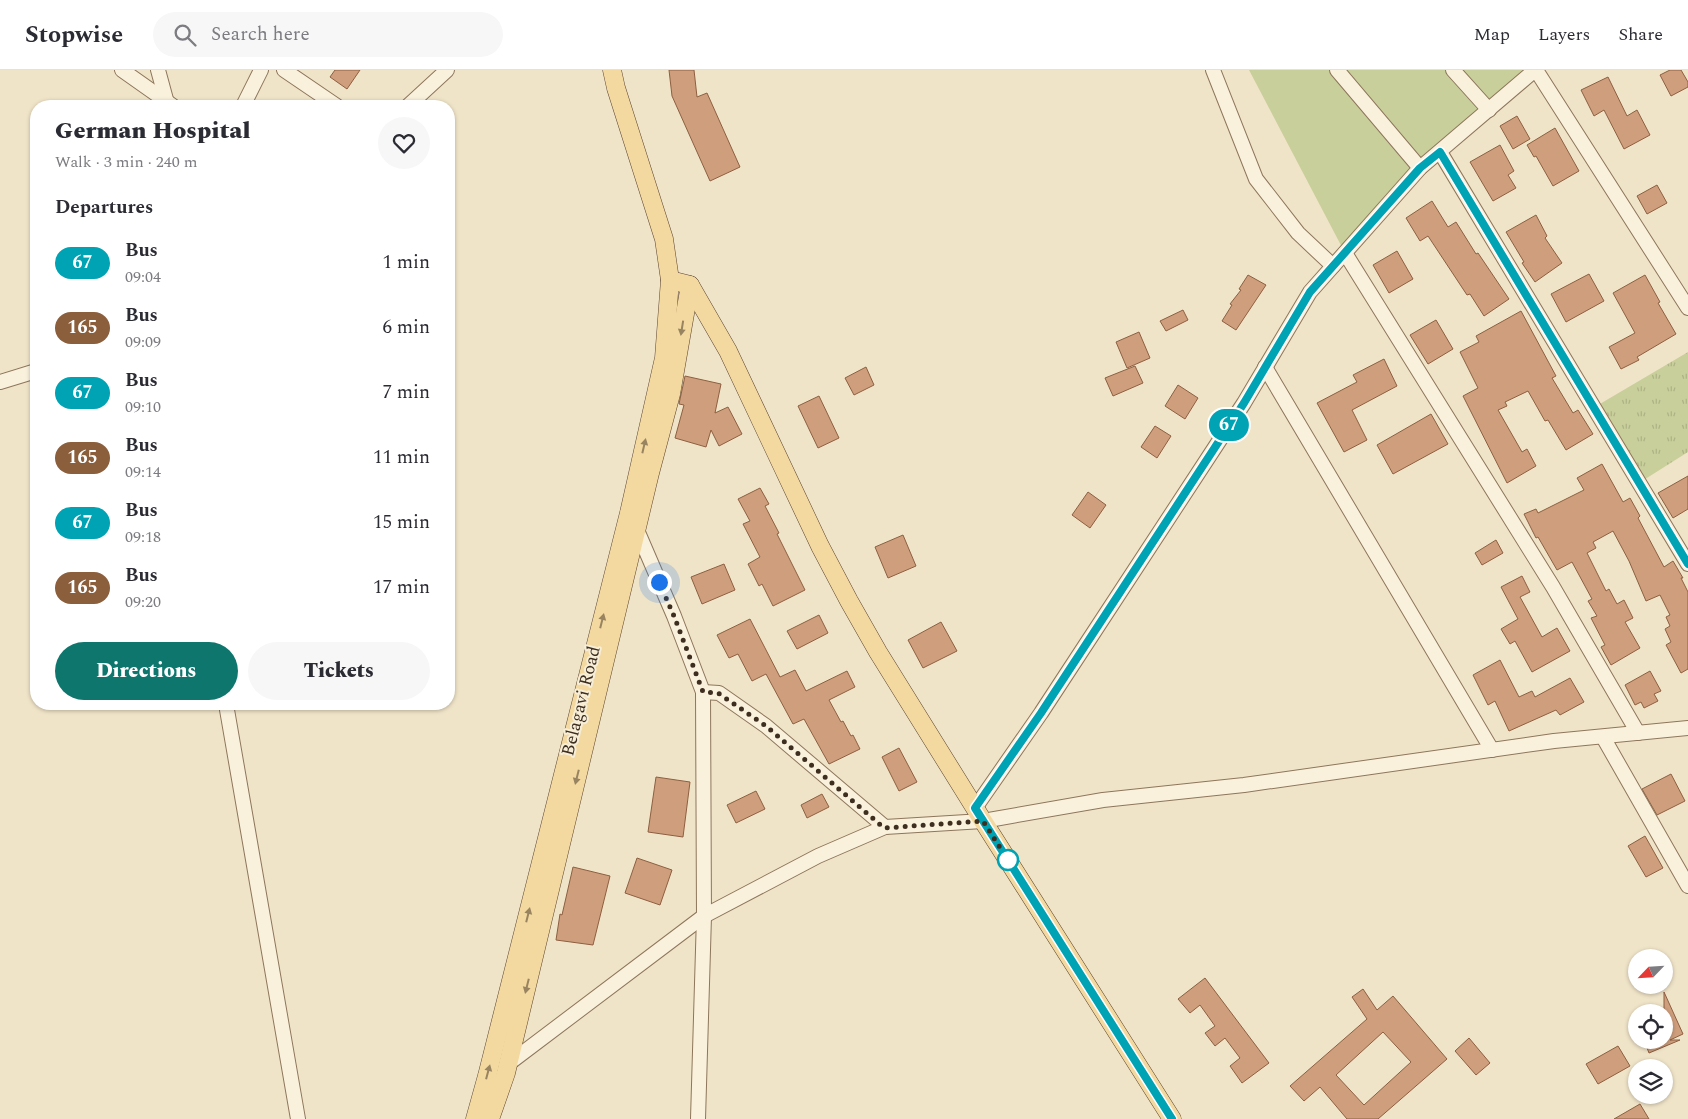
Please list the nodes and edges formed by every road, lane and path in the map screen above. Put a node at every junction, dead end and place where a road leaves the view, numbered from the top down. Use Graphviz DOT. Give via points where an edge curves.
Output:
graph roads {
  1 [pos="122,70"];
  2 [pos="158,70"];
  3 [pos="261,70"];
  4 [pos="284,70"];
  5 [pos="612,70"];
  6 [pos="1213,70"];
  7 [pos="1337,70"];
  8 [pos="1453,70"];
  9 [pos="1536,70"];
  10 [pos="441,72"];
  11 [pos="164,100"];
  12 [pos="169,100"];
  13 [pos="246,100"];
  14 [pos="328,100"];
  15 [pos="414,100"];
  16 [pos="1489,110"];
  17 [pos="1440,152"];
  18 [pos="1420,168"];
  19 [pos="1345,252"];
  20 [pos="1333,266"];
  21 [pos="670,280"];
  22 [pos="690,285"];
  23 [pos="1688,308"];
  24 [pos="1265,367"];
  25 [pos="30,373"];
  26 [pos="0,382"];
  27 [pos="637,530"];
  28 [pos="1688,564"];
  29 [pos="703,692"];
  30 [pos="227,710"];
  31 [pos="1688,728"];
  32 [pos="1638,733"];
  33 [pos="1603,736"];
  34 [pos="1492,750"];
  35 [pos="979,815"];
  36 [pos="884,828"];
  37 [pos="1688,886"];
  38 [pos="704,916"];
  39 [pos="508,1064"];
  40 [pos="298,1119"];
  41 [pos="475,1119"];
  42 [pos="490,1119"];
  43 [pos="698,1119"];
  44 [pos="1172,1119"];
  1 -- 11 [label="street"];
  2 -- 12 [label="street"];
  3 -- 13 [label="street"];
  4 -- 14 [label="street"];
  5 -- 21 [label="main road, Belagavi Road" via="664,239"];
  6 -- 20 [label="street" via="1256,179 1298,233"];
  7 -- 18 [label="street"];
  8 -- 16 [label="street"];
  9 -- 16 [label="street"];
  9 -- 23 [label="street"];
  10 -- 15 [label="street"];
  16 -- 17 [label="street"];
  17 -- 18 [label="street"];
  17 -- 28 [label="street"];
  18 -- 19 [label="street"];
  19 -- 20 [label="street"];
  19 -- 32 [label="street" via="1553,587"];
  20 -- 24 [label="street" via="1310,292"];
  21 -- 22 [label="main road"];
  41 -- 21 [label="main road, Belagavi Road, one-way" via="629,513 664,358"];
  22 -- 27 [label="main road, one-way" via="671,394"];
  22 -- 35 [label="main road" via="728,351 848,601"];
  24 -- 34 [label="street"];
  24 -- 35 [label="street" via="1041,713"];
  25 -- 26 [label="street"];
  27 -- 29 [label="street"];
  27 -- 39 [label="main road, one-way"];
  29 -- 36 [label="street" via="718,693 766,726"];
  29 -- 38 [label="street"];
  30 -- 40 [label="street"];
  31 -- 32 [label="street"];
  32 -- 33 [label="street"];
  33 -- 34 [label="street"];
  33 -- 37 [label="street"];
  34 -- 35 [label="street" via="1244,785"];
  35 -- 36 [label="street"];
  35 -- 44 [label="main road"];
  36 -- 38 [label="street" via="818,856"];
  38 -- 39 [label="street"];
  38 -- 43 [label="street"];
  39 -- 42 [label="main road"];
}
